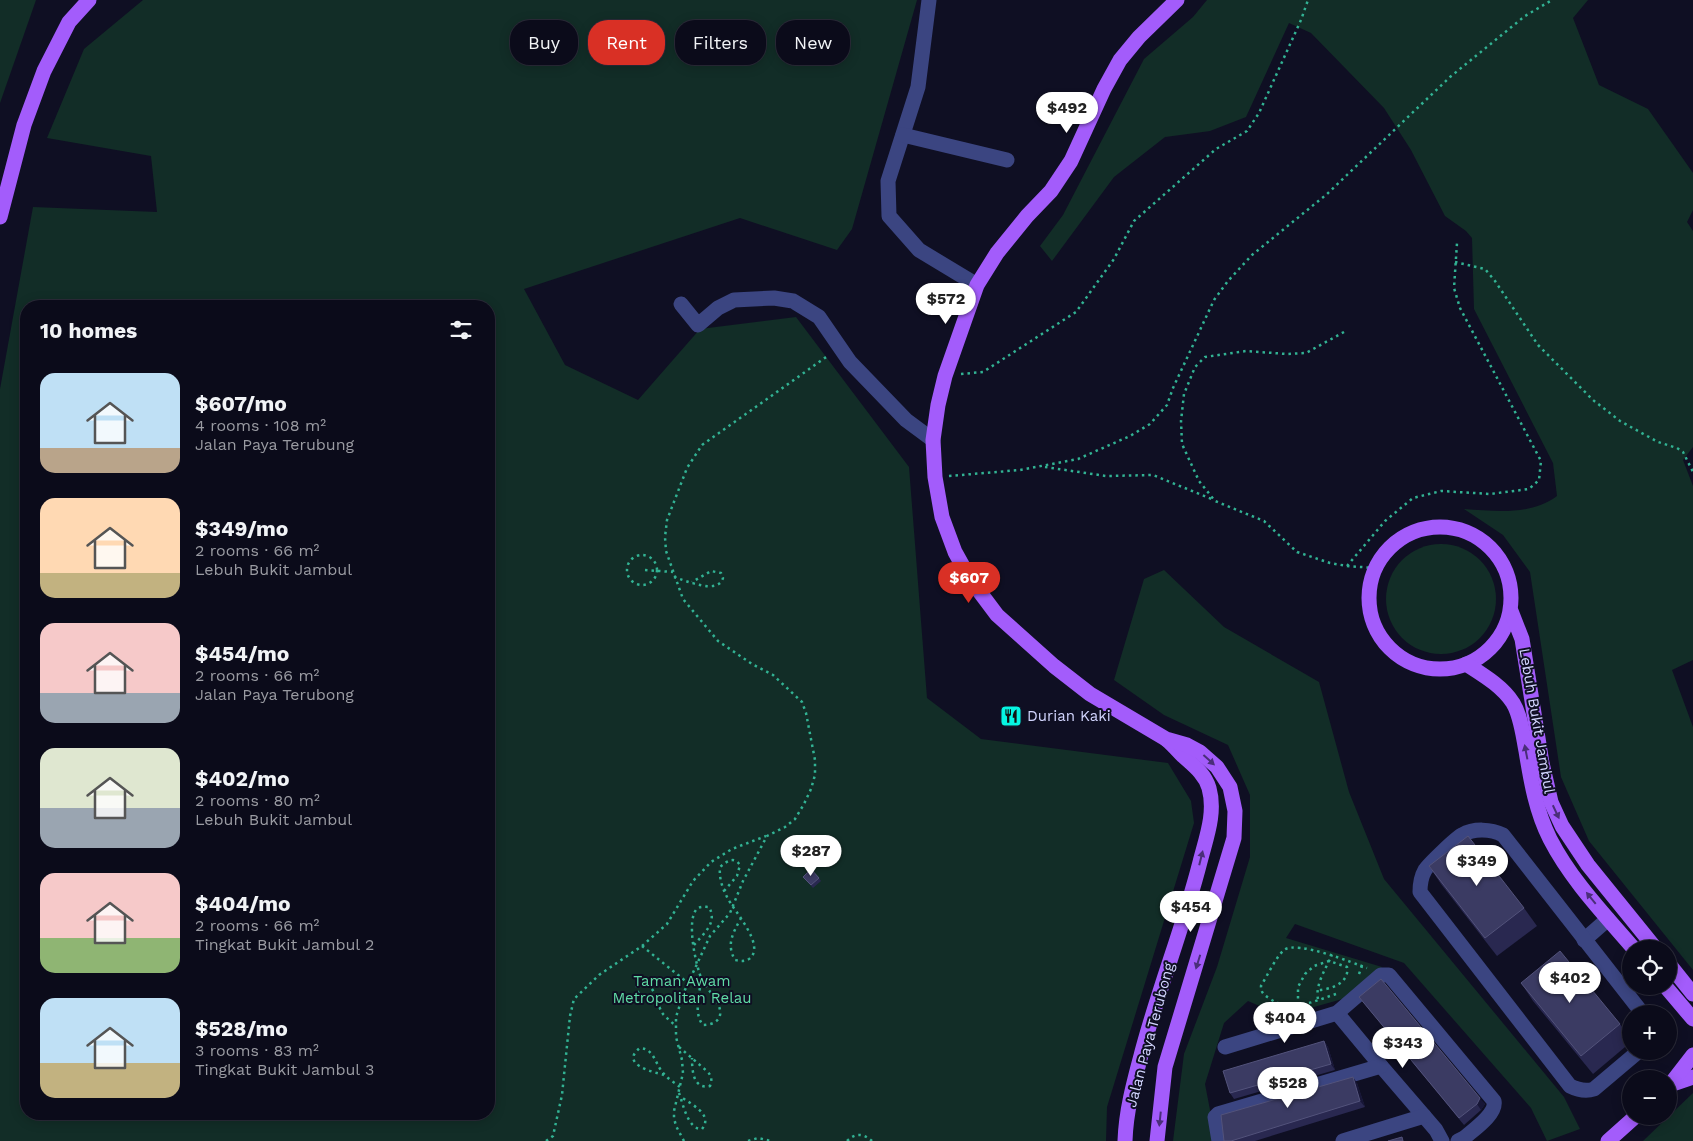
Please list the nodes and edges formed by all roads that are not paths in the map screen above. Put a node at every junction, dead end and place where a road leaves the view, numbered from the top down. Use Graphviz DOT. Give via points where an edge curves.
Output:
graph roads {
  1 [pos="89,0"];
  2 [pos="928,0"];
  3 [pos="1176,0"];
  4 [pos="904,134"];
  5 [pos="1007,160"];
  6 [pos="0,217"];
  7 [pos="977,285"];
  8 [pos="681,304"];
  9 [pos="933,440"];
  10 [pos="1511,612"];
  11 [pos="1466,664"];
  12 [pos="1166,739"];
  13 [pos="1608,919"];
  14 [pos="1584,940"];
  15 [pos="1626,940"];
  16 [pos="1649,940"];
  17 [pos="1677,974"];
  18 [pos="1693,994"];
  19 [pos="1672,995"];
  20 [pos="1636,1005"];
  21 [pos="1338,1013"];
  22 [pos="1692,1019"];
  23 [pos="1225,1047"];
  24 [pos="1693,1055"];
  25 [pos="1628,1060"];
  26 [pos="1380,1066"];
  27 [pos="1677,1076"];
  28 [pos="1693,1077"];
  29 [pos="1677,1083"];
  30 [pos="1424,1116"];
  31 [pos="1626,1125"];
  32 [pos="1126,1141"];
  33 [pos="1158,1141"];
  34 [pos="1219,1141"];
  35 [pos="1343,1141"];
  36 [pos="1442,1141"];
  37 [pos="1458,1141"];
  38 [pos="1608,1141"];
  1 -- 6 [label="main road" via="69,22 44,71 24,125"];
  2 -- 4 [label="street" via="918,87"];
  3 -- 7 [label="main road" via="1120,60 1071,161 1051,191 997,253"];
  4 -- 5 [label="street"];
  4 -- 7 [label="street" via="888,181 889,216 919,250"];
  7 -- 9 [label="main road" via="945,376"];
  8 -- 9 [label="street" via="698,324 734,300 774,298 793,302 819,317 850,362 906,420"];
  9 -- 12 [label="main road" via="942,517 970,580 997,615 1090,694"];
  10 -- 11 [label="main road" via="1502,634 1487,652"];
  10 -- 11 [label="main road" via="1512,589 1505,567 1492,548 1473,534 1452,527 1428,527 1407,534 1388,548 1375,568 1369,587 1369,608 1375,629 1387,646 1404,660 1424,667 1445,669"];
  10 -- 16 [label="main road, Lebuh Bukit Jambul, one-way" via="1522,639 1551,802 1562,826 1588,865"];
  13 -- 11 [label="main road, Lebuh Bukit Jambul, one-way" via="1571,873 1550,839 1536,806 1514,705 1490,680"];
  32 -- 12 [label="main road, Jalan Paya Terubong, one-way" via="1129,1104 1139,1064 1192,892 1213,804 1209,786 1197,767"];
  12 -- 33 [label="main road, Jalan Paya Terubong, one-way" via="1187,744 1217,767 1230,787 1235,811 1234,838 1165,1067"];
  13 -- 14 [label="street"];
  13 -- 15 [label="main road, Lebuh Bukit Jambul"];
  14 -- 20 [label="street"];
  14 -- 25 [label="street" via="1503,835 1494,831 1484,829 1462,834 1426,869 1420,882 1424,898 1570,1086 1578,1090 1594,1089"];
  17 -- 18 [label="main road"];
  19 -- 22 [label="main road"];
  21 -- 23 [label="street"];
  21 -- 26 [label="street"];
  21 -- 37 [label="street" via="1382,975 1389,975 1494,1101 1492,1112"];
  24 -- 27 [label="main road"];
  26 -- 30 [label="street"];
  26 -- 34 [label="street" via="1218,1114 1214,1121"];
  28 -- 29 [label="main road"];
  30 -- 35 [label="street"];
  30 -- 36 [label="street"];
  31 -- 38 [label="main road"];
}
